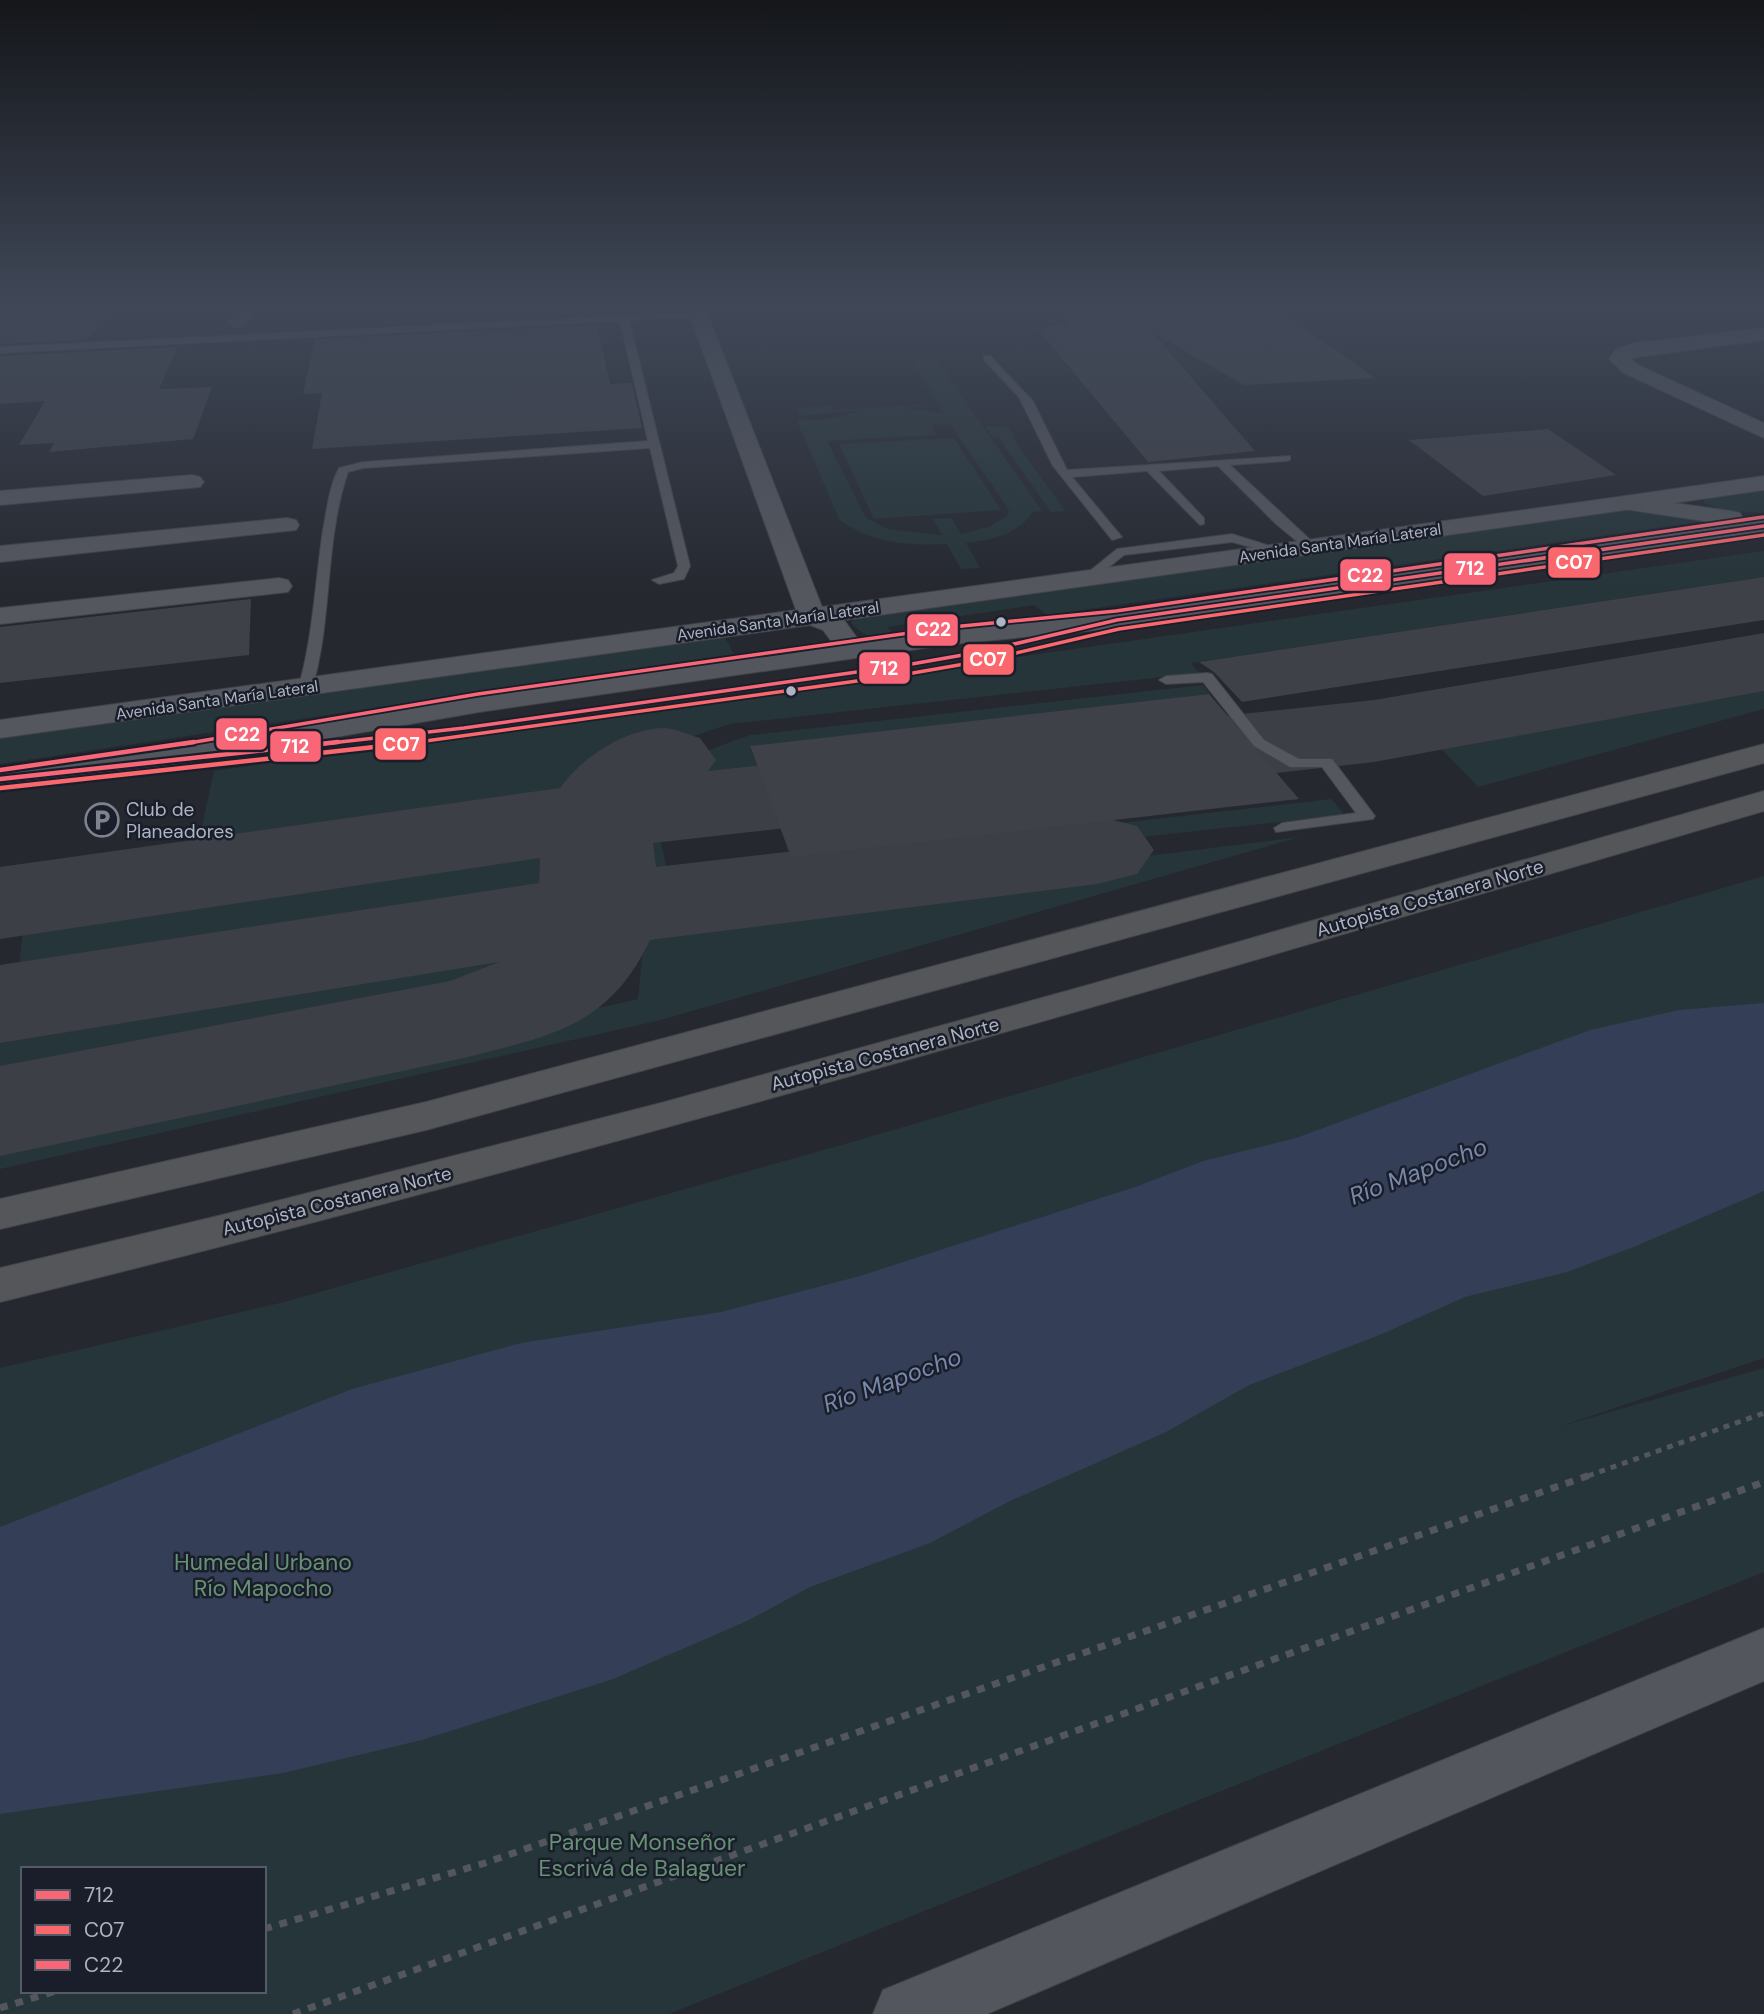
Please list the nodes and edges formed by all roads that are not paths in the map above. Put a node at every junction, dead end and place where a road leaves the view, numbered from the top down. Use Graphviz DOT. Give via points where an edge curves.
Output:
graph roads {
  1 [pos="644,404"];
  2 [pos="732,404"];
  3 [pos="1028,404"];
  4 [pos="1706,404"];
  5 [pos="1764,431"];
  6 [pos="653,444"];
  7 [pos="1286,458"];
  8 [pos="1221,463"];
  9 [pos="1150,468"];
  10 [pos="1063,474"];
  11 [pos="192,482"];
  12 [pos="1764,483"];
  13 [pos="0,498"];
  14 [pos="1625,503"];
  15 [pos="1695,503"];
  16 [pos="1200,521"];
  17 [pos="1764,524"];
  18 [pos="287,525"];
  19 [pos="1116,537"];
  20 [pos="1312,548"];
  21 [pos="0,554"];
  22 [pos="659,580"];
  23 [pos="279,586"];
  24 [pos="0,616"];
  25 [pos="812,616"];
  26 [pos="846,662"];
  27 [pos="1166,680"];
  28 [pos="305,688"];
  29 [pos="0,729"];
  30 [pos="1764,753"];
  31 [pos="0,779"];
  32 [pos="1764,801"];
  33 [pos="1282,828"];
  34 [pos="0,1214"];
  35 [pos="0,1285"];
  36 [pos="1764,1654"];
  37 [pos="907,2014"];
  1 -- 6 [label="lane"];
  2 -- 25 [label="street"];
  3 -- 10 [label="lane" via="1049,454"];
  4 -- 5 [label="street"];
  6 -- 22 [label="lane" via="684,566 679,576"];
  6 -- 28 [label="lane" via="343,470 321,584 314,659"];
  7 -- 8 [label="lane"];
  8 -- 9 [label="lane"];
  8 -- 20 [label="lane"];
  9 -- 10 [label="lane"];
  9 -- 16 [label="lane"];
  10 -- 19 [label="lane"];
  11 -- 13 [label="street"];
  12 -- 15 [label="street"];
  14 -- 15 [label="main road"];
  14 -- 20 [label="street, Avenida Santa María Lateral"];
  15 -- 17 [label="main road"];
  17 -- 26 [label="main road" via="1116,620 980,652"];
  18 -- 21 [label="street"];
  20 -- 25 [label="street, Avenida Santa María Lateral"];
  23 -- 24 [label="street"];
  25 -- 26 [label="street" via="804,627 817,645"];
  25 -- 28 [label="street, Avenida Santa María Lateral"];
  26 -- 31 [label="main road" via="464,728"];
  27 -- 33 [label="lane" via="1207,677 1259,743 1296,764 1326,762 1367,816"];
  28 -- 29 [label="street, Avenida Santa María Lateral"];
  30 -- 34 [label="highway" via="426,1116"];
  32 -- 35 [label="highway, Autopista Costanera Norte" via="789,1081 315,1208"];
  36 -- 37 [label="main road"];
}
